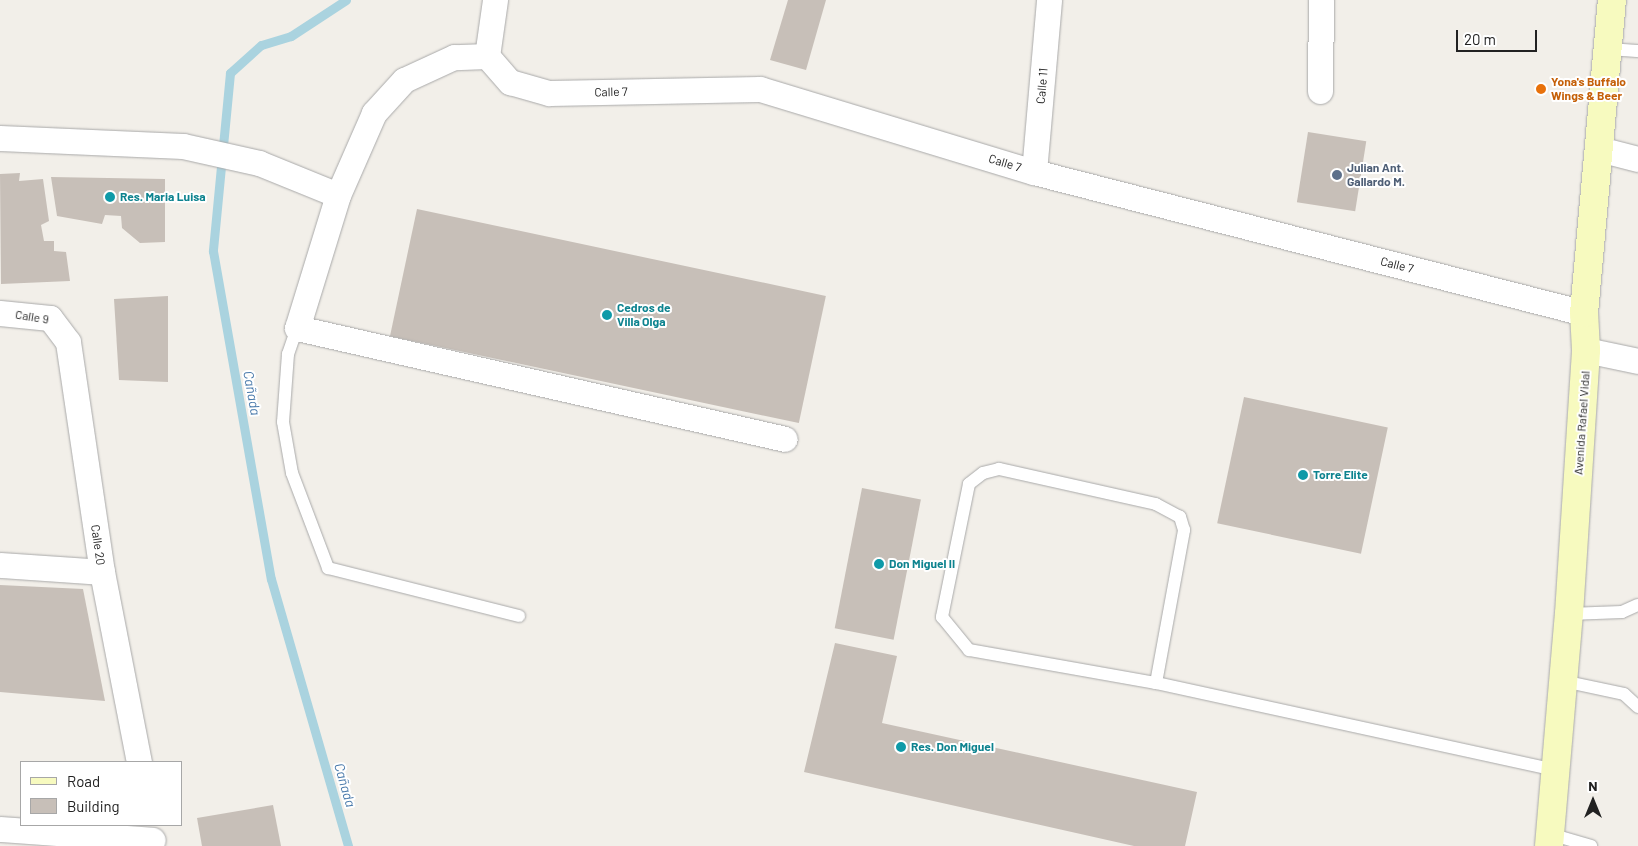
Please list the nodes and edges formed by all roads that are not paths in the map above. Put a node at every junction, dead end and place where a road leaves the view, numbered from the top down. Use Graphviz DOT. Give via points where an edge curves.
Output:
graph roads {
  1 [pos="495,0"];
  2 [pos="1049,0"];
  3 [pos="1321,0"];
  4 [pos="1612,0"];
  5 [pos="1608,49"];
  6 [pos="1638,51"];
  7 [pos="487,56"];
  8 [pos="1320,91"];
  9 [pos="0,138"];
  10 [pos="1599,150"];
  11 [pos="1638,159"];
  12 [pos="1034,172"];
  13 [pos="338,196"];
  14 [pos="0,313"];
  15 [pos="1584,313"];
  16 [pos="61,327"];
  17 [pos="297,328"];
  18 [pos="1586,350"];
  19 [pos="1638,361"];
  20 [pos="785,439"];
  21 [pos="0,565"];
  22 [pos="102,572"];
  23 [pos="1638,605"];
  24 [pos="1569,614"];
  25 [pos="518,616"];
  26 [pos="1563,682"];
  27 [pos="1156,683"];
  28 [pos="1638,707"];
  29 [pos="139,761"];
  30 [pos="1555,770"];
  31 [pos="0,829"];
  32 [pos="153,837"];
  33 [pos="1549,840"];
  34 [pos="1592,846"];
  1 -- 7 [label="street"];
  2 -- 12 [label="street, Calle 11"];
  3 -- 8 [label="street"];
  4 -- 5 [label="main road, Avenida Rafael Vidal"];
  5 -- 6 [label="lane"];
  5 -- 10 [label="main road, Avenida Rafael Vidal"];
  7 -- 12 [label="street, Calle 7" via="510,82 549,93 760,90"];
  7 -- 13 [label="street" via="454,58 404,80 374,113"];
  9 -- 13 [label="street" via="183,146 259,163"];
  10 -- 11 [label="street"];
  10 -- 15 [label="main road, Avenida Rafael Vidal"];
  12 -- 15 [label="street, Calle 7"];
  13 -- 17 [label="street"];
  14 -- 16 [label="street, Calle 9" via="50,318"];
  15 -- 18 [label="main road, Avenida Rafael Vidal"];
  16 -- 22 [label="street, Calle 20" via="68,342"];
  17 -- 20 [label="street"];
  17 -- 25 [label="lane" via="288,354 283,422 292,473 328,568"];
  18 -- 19 [label="street"];
  18 -- 24 [label="main road, Avenida Rafael Vidal"];
  21 -- 22 [label="street"];
  22 -- 29 [label="street, Calle 20"];
  23 -- 24 [label="lane" via="1622,612"];
  24 -- 26 [label="main road, Avenida Rafael Vidal"];
  26 -- 28 [label="lane" via="1624,694"];
  26 -- 30 [label="main road, Avenida Rafael Vidal"];
  27 -- 27 [label="lane" via="969,650 952,634 942,617 969,484 982,473 999,469 1156,504 1180,517 1184,530"];
  27 -- 30 [label="lane"];
  30 -- 33 [label="main road, Avenida Rafael Vidal"];
  31 -- 32 [label="street"];
  33 -- 34 [label="lane"];
}
